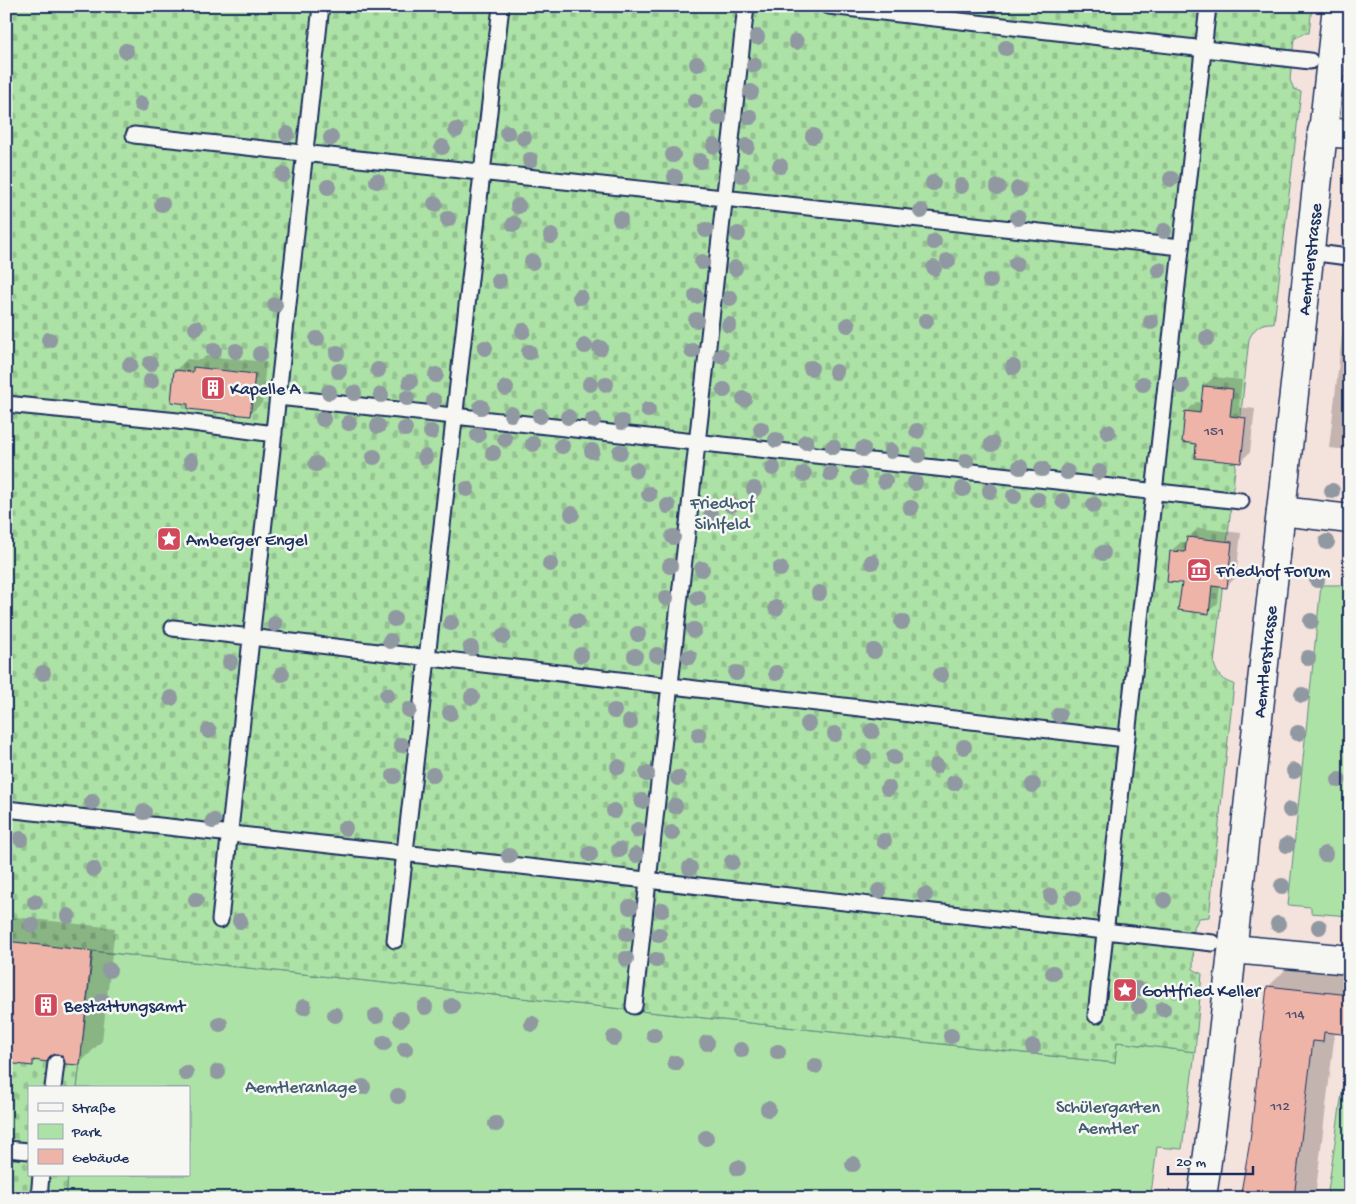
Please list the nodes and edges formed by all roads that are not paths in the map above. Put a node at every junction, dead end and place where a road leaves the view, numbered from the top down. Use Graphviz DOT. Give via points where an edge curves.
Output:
graph roads {
  1 [pos="321,6"];
  2 [pos="500,6"];
  3 [pos="746,6"];
  4 [pos="829,6"];
  5 [pos="1208,6"];
  6 [pos="1336,6"];
  7 [pos="1203,48"];
  8 [pos="1310,61"];
  9 [pos="1322,132"];
  10 [pos="1350,134"];
  11 [pos="134,135"];
  12 [pos="305,153"];
  13 [pos="482,172"];
  14 [pos="724,198"];
  15 [pos="1180,248"];
  16 [pos="1309,252"];
  17 [pos="1348,257"];
  18 [pos="278,396"];
  19 [pos="6,404"];
  20 [pos="454,416"];
  21 [pos="274,434"];
  22 [pos="697,442"];
  23 [pos="1154,491"];
  24 [pos="1241,501"];
  25 [pos="1281,511"];
  26 [pos="1350,519"];
  27 [pos="174,628"];
  28 [pos="251,638"];
  29 [pos="427,658"];
  30 [pos="670,686"];
  31 [pos="1126,739"];
  32 [pos="6,809"];
  33 [pos="229,834"];
  34 [pos="404,853"];
  35 [pos="648,880"];
  36 [pos="220,920"];
  37 [pos="1105,931"];
  38 [pos="395,940"];
  39 [pos="1223,946"];
  40 [pos="1350,960"];
  41 [pos="634,1006"];
  42 [pos="1096,1015"];
  43 [pos="56,1063"];
  44 [pos="53,1086"];
  45 [pos="6,1149"];
  46 [pos="28,1151"];
  47 [pos="41,1176"];
  48 [pos="39,1198"];
  49 [pos="1202,1198"];
  1 -- 12 [label="lane"];
  2 -- 13 [label="lane"];
  3 -- 14 [label="lane"];
  4 -- 7 [label="lane"];
  5 -- 7 [label="lane"];
  6 -- 9 [label="street, Aemtlerstrasse"];
  7 -- 8 [label="lane"];
  7 -- 15 [label="lane"];
  9 -- 10 [label="street"];
  9 -- 16 [label="street, Aemtlerstrasse"];
  11 -- 12 [label="lane"];
  12 -- 13 [label="lane"];
  12 -- 18 [label="lane"];
  13 -- 14 [label="lane"];
  13 -- 20 [label="lane"];
  14 -- 15 [label="lane"];
  14 -- 22 [label="lane"];
  15 -- 23 [label="lane"];
  16 -- 17 [label="lane"];
  16 -- 25 [label="street, Aemtlerstrasse"];
  18 -- 20 [label="lane"];
  18 -- 21 [label="lane"];
  19 -- 21 [label="lane"];
  20 -- 22 [label="lane"];
  20 -- 29 [label="lane"];
  21 -- 28 [label="lane"];
  22 -- 23 [label="lane"];
  22 -- 30 [label="lane"];
  23 -- 24 [label="lane"];
  23 -- 31 [label="lane"];
  25 -- 26 [label="street"];
  25 -- 39 [label="street, Aemtlerstrasse"];
  27 -- 28 [label="lane"];
  28 -- 29 [label="lane"];
  28 -- 33 [label="lane"];
  29 -- 30 [label="lane"];
  29 -- 34 [label="lane"];
  30 -- 31 [label="lane"];
  30 -- 35 [label="lane"];
  31 -- 37 [label="lane"];
  32 -- 33 [label="lane"];
  33 -- 34 [label="lane"];
  33 -- 36 [label="lane"];
  34 -- 35 [label="lane"];
  34 -- 38 [label="lane"];
  35 -- 37 [label="lane"];
  35 -- 41 [label="lane"];
  37 -- 39 [label="lane"];
  37 -- 42 [label="lane"];
  39 -- 40 [label="street"];
  39 -- 49 [label="street, Aemtlerstrasse"];
  43 -- 44 [label="lane"];
  45 -- 46 [label="lane"];
  47 -- 48 [label="lane"];
}
